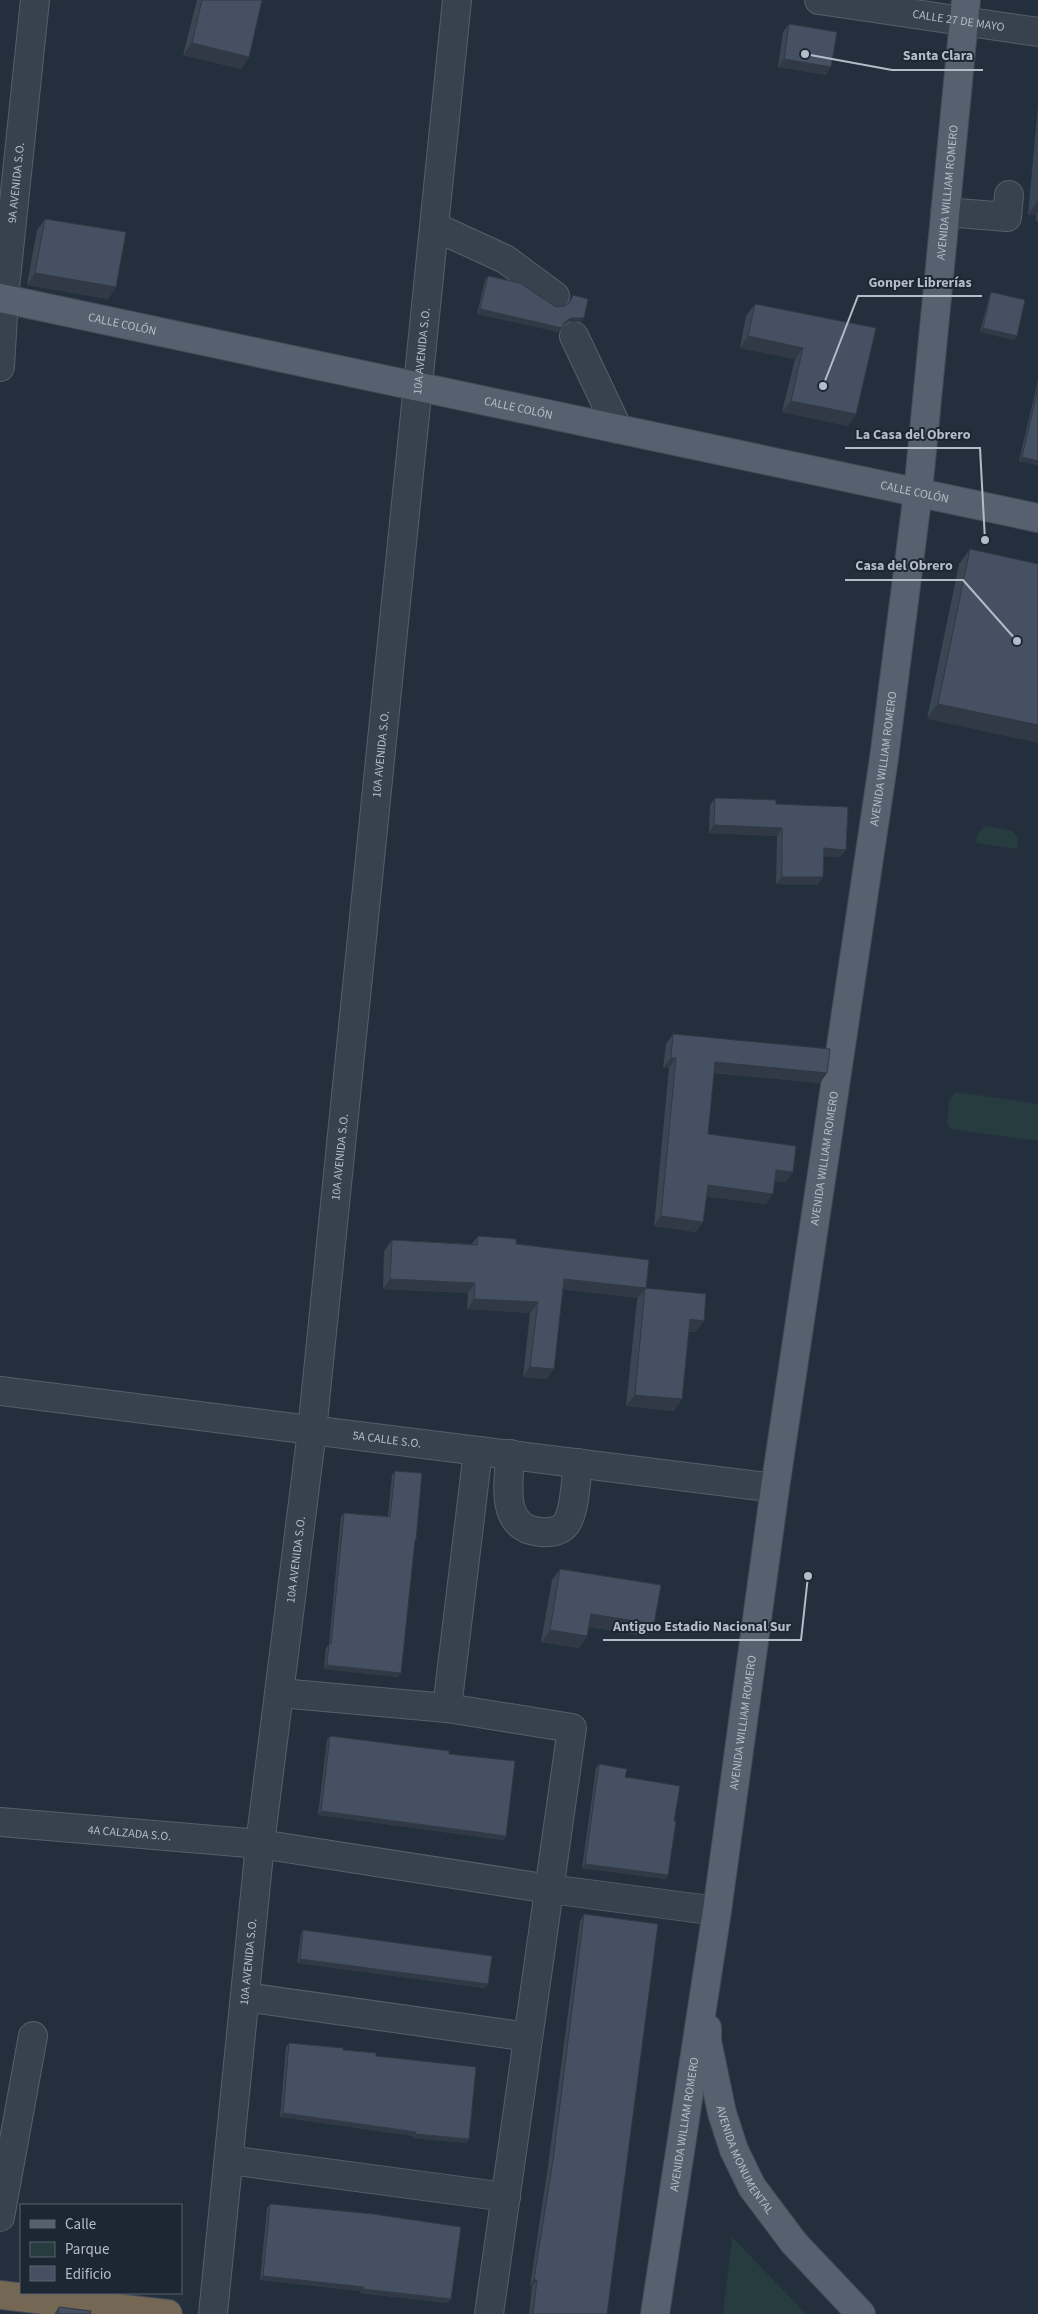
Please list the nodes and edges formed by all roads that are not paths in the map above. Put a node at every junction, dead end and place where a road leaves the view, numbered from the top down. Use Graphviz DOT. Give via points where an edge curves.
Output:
graph roads {
  1 [pos="35,0"];
  2 [pos="457,0"];
  3 [pos="819,0"];
  4 [pos="965,10"];
  5 [pos="1038,32"];
  6 [pos="1009,195"];
  7 [pos="945,212"];
  8 [pos="435,227"];
  9 [pos="556,296"];
  10 [pos="2,298"];
  11 [pos="574,336"];
  12 [pos="0,367"];
  13 [pos="419,388"];
  14 [pos="618,429"];
  15 [pos="918,492"];
  16 [pos="1038,518"];
  17 [pos="0,1391"];
  18 [pos="312,1431"];
  19 [pos="478,1451"];
  20 [pos="510,1454"];
  21 [pos="578,1463"];
  22 [pos="775,1488"];
  23 [pos="280,1693"];
  24 [pos="447,1708"];
  25 [pos="0,1822"];
  26 [pos="260,1844"];
  27 [pos="550,1889"];
  28 [pos="717,1910"];
  29 [pos="707,1972"];
  30 [pos="245,1997"];
  31 [pos="33,2036"];
  32 [pos="528,2037"];
  33 [pos="229,2160"];
  34 [pos="506,2197"];
  35 [pos="0,2217"];
  36 [pos="0,2295"];
  37 [pos="168,2314"];
  38 [pos="213,2314"];
  39 [pos="489,2314"];
  40 [pos="655,2314"];
  41 [pos="860,2314"];
  1 -- 10 [label="street, 9A AVENIDA S.O."];
  2 -- 8 [label="street, 10A AVENIDA S.O."];
  3 -- 4 [label="street, CALLE 27 DE MAYO"];
  4 -- 5 [label="street, CALLE 27 DE MAYO"];
  4 -- 7 [label="main road, AVENIDA WILLIAM ROMERO"];
  6 -- 7 [label="street" via="1007,217"];
  7 -- 15 [label="main road, AVENIDA WILLIAM ROMERO"];
  8 -- 9 [label="street" via="505,259"];
  8 -- 13 [label="street, 10A AVENIDA S.O."];
  10 -- 12 [label="street, 9A AVENIDA S.O."];
  10 -- 13 [label="main road, CALLE COLÓN"];
  11 -- 14 [label="street"];
  13 -- 14 [label="main road, CALLE COLÓN"];
  13 -- 18 [label="street, 10A AVENIDA S.O."];
  14 -- 15 [label="main road, CALLE COLÓN"];
  15 -- 16 [label="main road, CALLE COLÓN"];
  15 -- 22 [label="main road, AVENIDA WILLIAM ROMERO" via="858,941"];
  17 -- 18 [label="street, 5A CALLE S.O."];
  18 -- 19 [label="street, 5A CALLE S.O."];
  18 -- 23 [label="street, 10A AVENIDA S.O."];
  19 -- 20 [label="street, 5A CALLE S.O."];
  19 -- 24 [label="street"];
  20 -- 21 [label="street, 5A CALLE S.O."];
  20 -- 21 [label="street" via="509,1506 514,1519 523,1528 542,1532 557,1530 566,1524 571,1514"];
  21 -- 22 [label="street, 5A CALLE S.O."];
  22 -- 28 [label="main road, AVENIDA WILLIAM ROMERO"];
  23 -- 24 [label="street"];
  23 -- 26 [label="street, 10A AVENIDA S.O."];
  24 -- 27 [label="street" via="572,1728"];
  25 -- 26 [label="street, 4A CALZADA S.O."];
  26 -- 27 [label="street, 4A CALZADA S.O."];
  26 -- 30 [label="street, 10A AVENIDA S.O."];
  27 -- 28 [label="street, 4A CALZADA S.O."];
  27 -- 32 [label="street"];
  28 -- 29 [label="main road, AVENIDA WILLIAM ROMERO"];
  29 -- 40 [label="main road, AVENIDA WILLIAM ROMERO"];
  29 -- 41 [label="main road, AVENIDA MONUMENTAL" via="707,2041 722,2113 734,2150 752,2187 794,2243"];
  30 -- 32 [label="street"];
  30 -- 33 [label="street, 10A AVENIDA S.O."];
  31 -- 35 [label="street"];
  32 -- 34 [label="street"];
  33 -- 34 [label="street"];
  33 -- 38 [label="street, 10A AVENIDA S.O."];
  34 -- 39 [label="street"];
  36 -- 37 [label="highway"];
}
